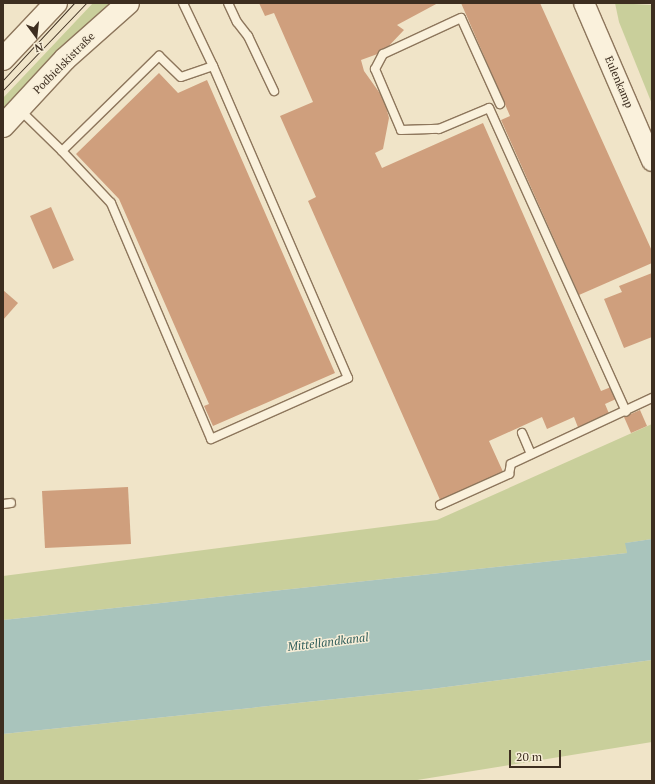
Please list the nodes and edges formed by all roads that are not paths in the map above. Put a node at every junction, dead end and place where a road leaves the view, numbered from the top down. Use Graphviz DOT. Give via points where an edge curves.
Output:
graph roads {
  1 [pos="56,3"];
  2 [pos="128,3"];
  3 [pos="183,3"];
  4 [pos="228,3"];
  5 [pos="584,3"];
  6 [pos="3,59"];
  7 [pos="213,66"];
  8 [pos="274,91"];
  9 [pos="500,104"];
  10 [pos="19,109"];
  11 [pos="3,126"];
  12 [pos="62,151"];
  13 [pos="652,161"];
  14 [pos="652,398"];
  15 [pos="626,411"];
  16 [pos="522,433"];
  17 [pos="531,454"];
  18 [pos="440,505"];
  1 -- 6 [label="main road"];
  2 -- 10 [label="main road, Podbielskistraße" via="65,59"];
  3 -- 7 [label="lane"];
  4 -- 8 [label="lane" via="237,22 248,36"];
  5 -- 13 [label="street, Eulenkamp"];
  7 -- 12 [label="lane" via="181,77 159,56"];
  7 -- 12 [label="lane" via="348,378 211,439 111,203"];
  9 -- 15 [label="lane" via="460,18 383,54 375,70 401,130 439,129 489,108"];
  10 -- 11 [label="main road, Podbielskistraße"];
  10 -- 12 [label="lane"];
  14 -- 15 [label="lane"];
  15 -- 17 [label="lane"];
  16 -- 17 [label="lane"];
  17 -- 18 [label="lane" via="511,464 509,474"];
}
